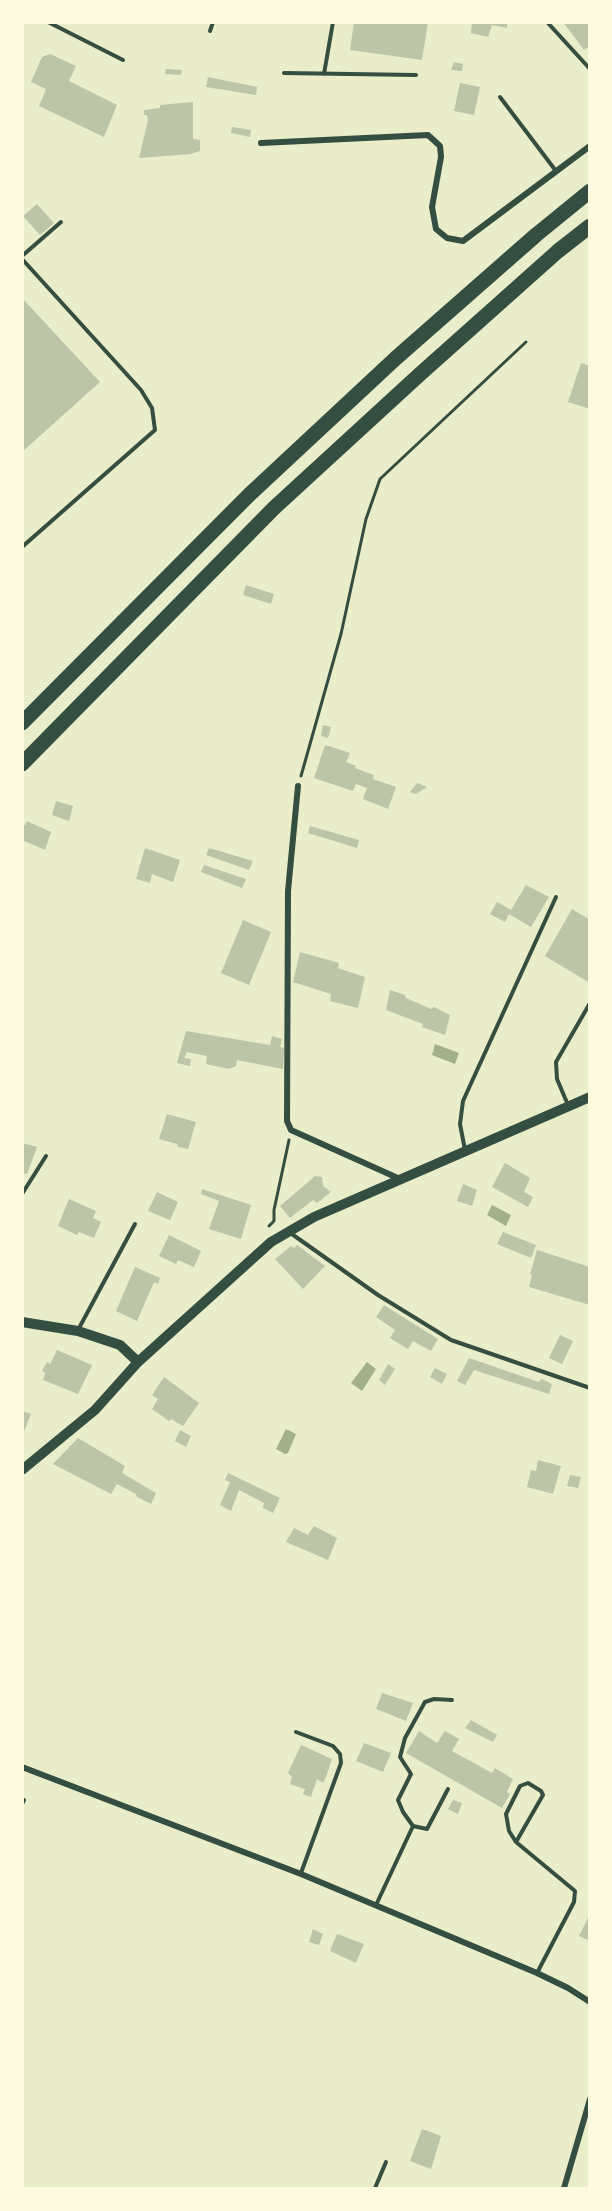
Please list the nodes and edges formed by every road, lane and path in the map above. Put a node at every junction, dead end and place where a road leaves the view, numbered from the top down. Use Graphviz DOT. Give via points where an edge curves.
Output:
graph roads {
  1 [pos="48,22"];
  2 [pos="213,22"];
  3 [pos="333,22"];
  4 [pos="547,22"];
  5 [pos="210,31"];
  6 [pos="123,60"];
  7 [pos="590,69"];
  8 [pos="284,73"];
  9 [pos="324,74"];
  10 [pos="417,75"];
  11 [pos="500,98"];
  12 [pos="261,143"];
  13 [pos="590,146"];
  14 [pos="556,172"];
  15 [pos="590,191"];
  16 [pos="60,222"];
  17 [pos="590,226"];
  18 [pos="22,257"];
  19 [pos="526,342"];
  20 [pos="22,548"];
  21 [pos="22,723"];
  22 [pos="22,764"];
  23 [pos="298,786"];
  24 [pos="556,897"];
  25 [pos="590,1003"];
  26 [pos="590,1097"];
  27 [pos="569,1106"];
  28 [pos="291,1130"];
  29 [pos="465,1151"];
  30 [pos="46,1156"];
  31 [pos="400,1179"];
  32 [pos="22,1194"];
  33 [pos="135,1224"];
  34 [pos="266,1229"];
  35 [pos="289,1232"];
  36 [pos="22,1322"];
  37 [pos="78,1331"];
  38 [pos="138,1362"];
  39 [pos="590,1388"];
  40 [pos="22,1470"];
  41 [pos="452,1700"];
  42 [pos="296,1732"];
  43 [pos="22,1767"];
  44 [pos="448,1789"];
  45 [pos="413,1826"];
  46 [pos="516,1842"];
  47 [pos="301,1874"];
  48 [pos="376,1906"];
  49 [pos="537,1973"];
  50 [pos="590,2002"];
  51 [pos="590,2100"];
  52 [pos="386,2162"];
  53 [pos="375,2188"];
  54 [pos="564,2188"];
  1 -- 6 [label="lane"];
  2 -- 5 [label="lane"];
  3 -- 9 [label="lane"];
  4 -- 7 [label="lane"];
  8 -- 9 [label="lane"];
  9 -- 10 [label="lane"];
  11 -- 14 [label="lane"];
  12 -- 14 [label="street" via="428,135 440,146 441,157 432,207 436,229 447,238 463,241"];
  13 -- 14 [label="street"];
  15 -- 21 [label="highway" via="405,351 249,495"];
  16 -- 18 [label="lane"];
  17 -- 22 [label="highway" via="418,375 274,508"];
  18 -- 20 [label="lane" via="141,390 152,408 155,430"];
  19 -- 23 [label="path" via="380,479 366,519 341,634"];
  23 -- 28 [label="street" via="288,891 287,1121"];
  24 -- 29 [label="lane" via="464,1101 460,1124"];
  25 -- 27 [label="lane" via="556,1062 557,1079"];
  26 -- 27 [label="street"];
  27 -- 29 [label="street"];
  28 -- 31 [label="street"];
  28 -- 34 [label="path" via="274,1221"];
  29 -- 31 [label="street"];
  30 -- 32 [label="lane"];
  31 -- 35 [label="street"];
  33 -- 37 [label="lane"];
  35 -- 38 [label="street" via="271,1242"];
  35 -- 39 [label="lane" via="378,1295 451,1340"];
  36 -- 37 [label="street"];
  37 -- 38 [label="street" via="120,1345"];
  38 -- 40 [label="street" via="95,1410"];
  41 -- 45 [label="lane" via="434,1698 425,1702 405,1738 400,1757 411,1774 399,1800"];
  42 -- 47 [label="lane" via="333,1746 341,1763"];
  43 -- 47 [label="street"];
  44 -- 45 [label="lane" via="426,1829"];
  45 -- 48 [label="lane"];
  46 -- 46 [label="lane" via="508,1831 506,1814 520,1786 528,1783 543,1795"];
  46 -- 49 [label="lane" via="575,1891 574,1902"];
  47 -- 48 [label="street"];
  48 -- 49 [label="street"];
  49 -- 50 [label="street"];
  51 -- 54 [label="street"];
  52 -- 53 [label="lane"];
}
